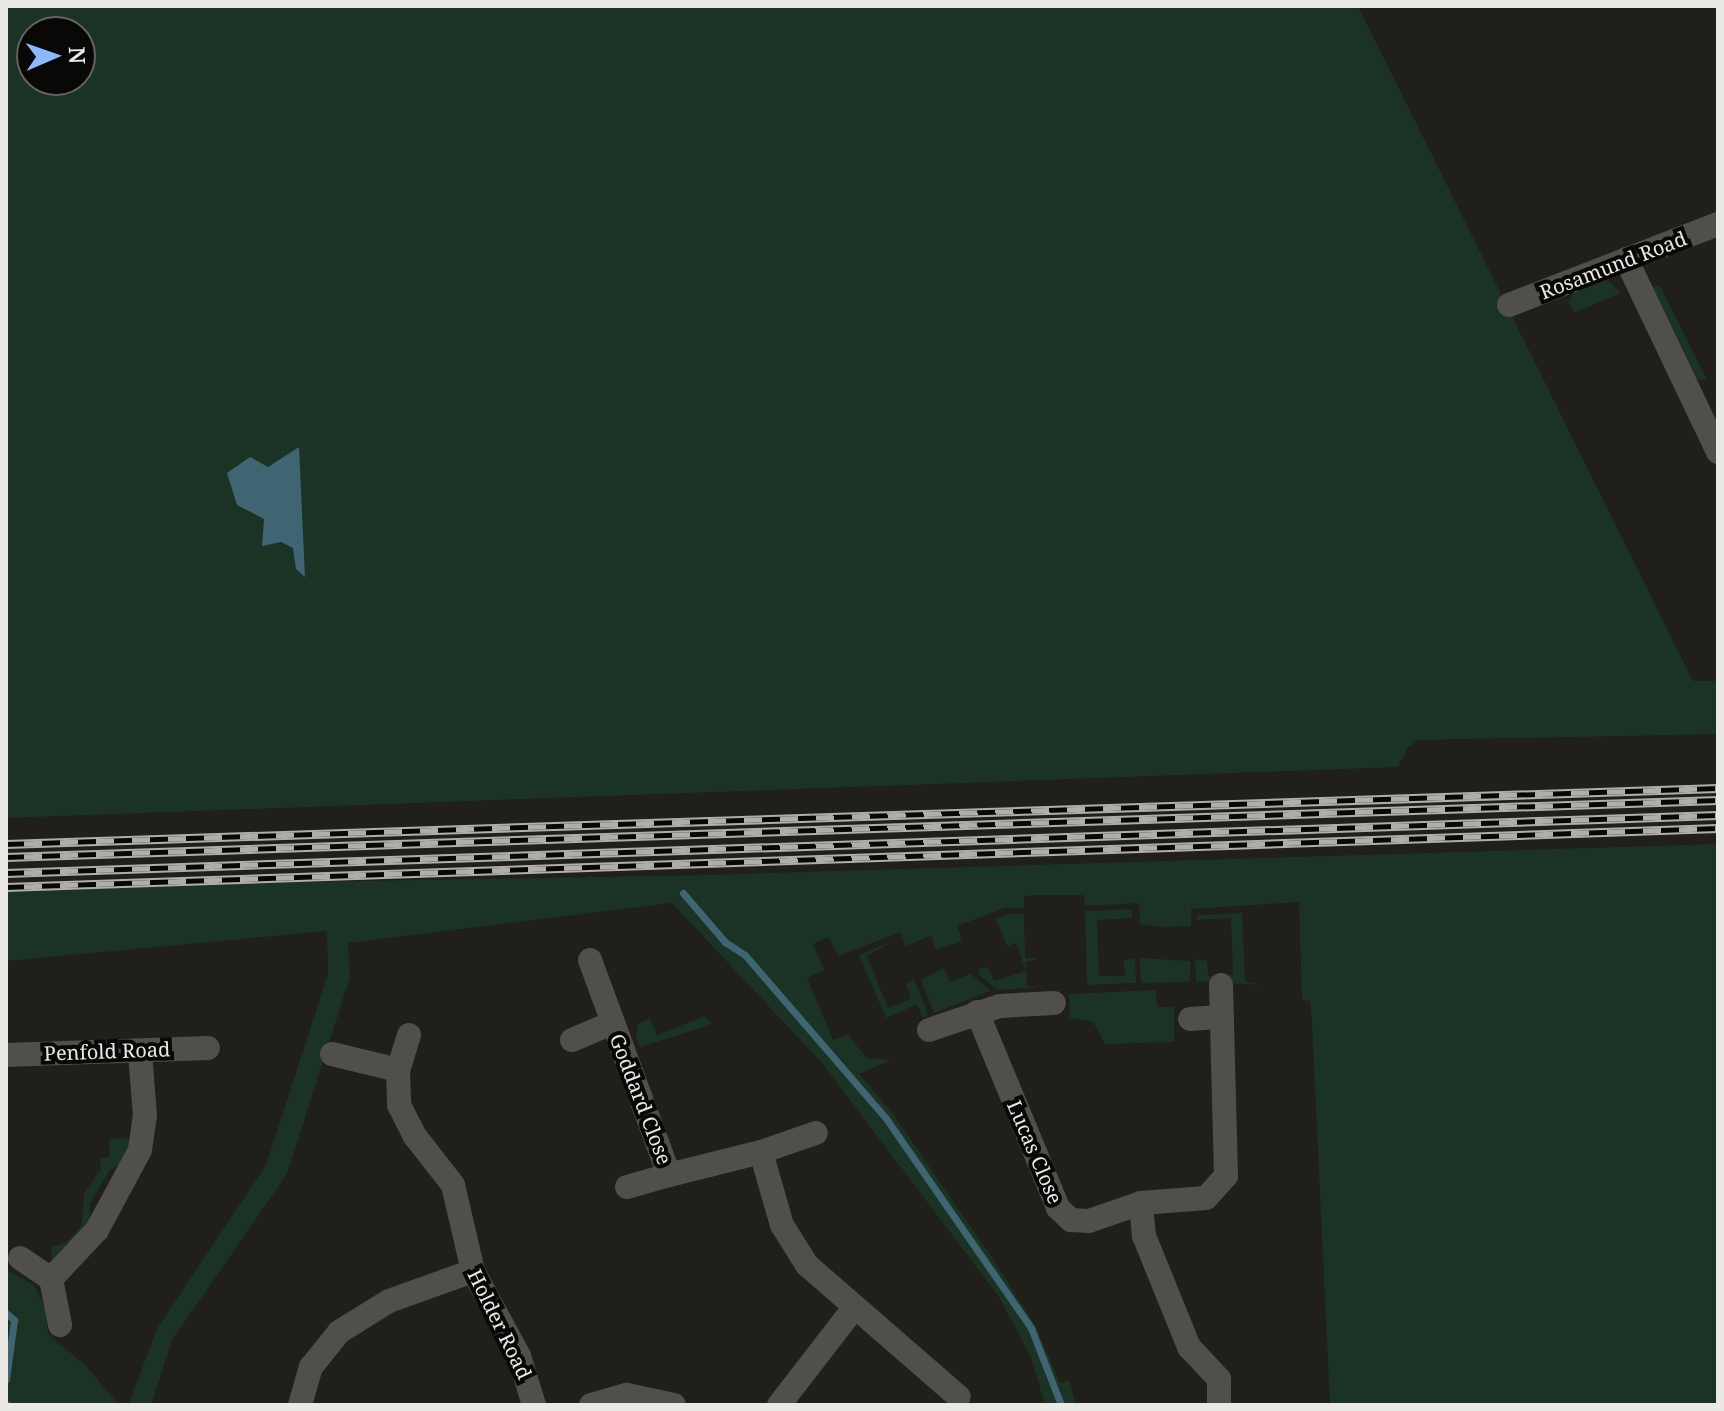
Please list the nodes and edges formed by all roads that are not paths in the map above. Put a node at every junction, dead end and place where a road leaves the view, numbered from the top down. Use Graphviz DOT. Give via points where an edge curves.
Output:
graph roads {
  1 [pos="1718,224"];
  2 [pos="1626,259"];
  3 [pos="1509,305"];
  4 [pos="1718,452"];
  5 [pos="590,960"];
  6 [pos="1221,985"];
  7 [pos="1054,1003"];
  8 [pos="977,1012"];
  9 [pos="1222,1017"];
  10 [pos="1190,1019"];
  11 [pos="612,1023"];
  12 [pos="929,1030"];
  13 [pos="409,1035"];
  14 [pos="572,1040"];
  15 [pos="208,1048"];
  16 [pos="140,1052"];
  17 [pos="332,1054"];
  18 [pos="6,1055"];
  19 [pos="398,1070"];
  20 [pos="816,1133"];
  21 [pos="761,1152"];
  22 [pos="669,1175"];
  23 [pos="627,1187"];
  24 [pos="1141,1203"];
  25 [pos="20,1258"];
  26 [pos="473,1271"];
  27 [pos="51,1279"];
  28 [pos="854,1308"];
  29 [pos="60,1325"];
  30 [pos="959,1397"];
  31 [pos="300,1405"];
  32 [pos="534,1405"];
  33 [pos="591,1405"];
  34 [pos="674,1405"];
  35 [pos="779,1405"];
  36 [pos="1219,1405"];
  1 -- 2 [label="street, Rosamund Road"];
  2 -- 3 [label="street, Rosamund Road"];
  2 -- 4 [label="street"];
  5 -- 11 [label="street, Goddard Close"];
  6 -- 9 [label="street, Lucas Close"];
  7 -- 8 [label="street"];
  8 -- 12 [label="street"];
  8 -- 24 [label="street, Lucas Close" via="1058,1208 1071,1220 1089,1221"];
  9 -- 10 [label="street"];
  9 -- 24 [label="street, Lucas Close" via="1226,1176 1206,1198"];
  11 -- 14 [label="street, Goddard Close"];
  11 -- 22 [label="street, Goddard Close"];
  13 -- 19 [label="street, Holder Road"];
  15 -- 16 [label="street, Penfold Road"];
  16 -- 18 [label="street, Penfold Road"];
  16 -- 27 [label="street" via="145,1116 140,1150 97,1230"];
  17 -- 19 [label="street"];
  19 -- 26 [label="street, Holder Road" via="397,1096 404,1120 443,1168 460,1203"];
  20 -- 21 [label="street, Goddard Close"];
  21 -- 22 [label="street, Goddard Close"];
  21 -- 28 [label="street" via="774,1206 794,1246"];
  22 -- 23 [label="street, Goddard Close"];
  24 -- 36 [label="street" via="1144,1236 1189,1347 1219,1379"];
  25 -- 27 [label="street"];
  26 -- 31 [label="street" via="389,1301 339,1332 311,1367"];
  26 -- 32 [label="street, Holder Road" via="519,1356"];
  27 -- 29 [label="street"];
  28 -- 30 [label="street"];
  28 -- 35 [label="street"];
  33 -- 34 [label="street" via="627,1395"];
}
